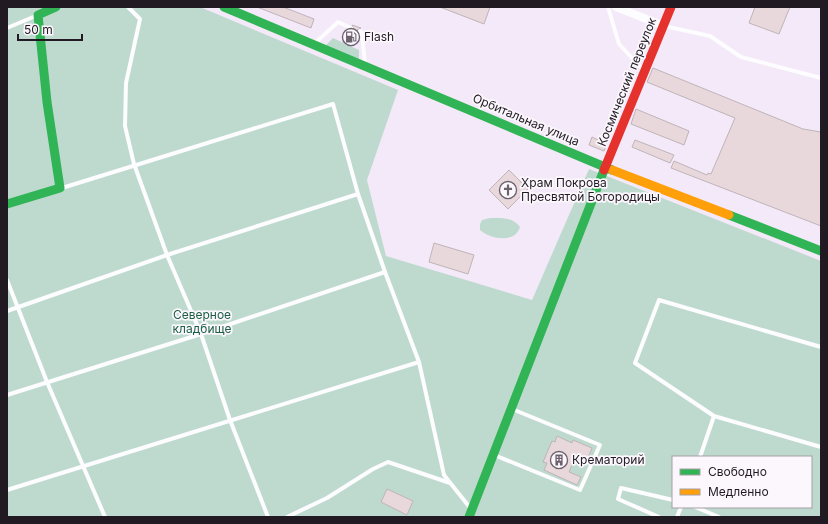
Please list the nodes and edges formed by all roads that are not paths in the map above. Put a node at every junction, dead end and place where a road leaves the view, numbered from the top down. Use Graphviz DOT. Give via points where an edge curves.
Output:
graph roads {
  1 [pos="56,7"];
  2 [pos="128,7"];
  3 [pos="224,7"];
  4 [pos="608,7"];
  5 [pos="616,7"];
  6 [pos="671,7"];
  7 [pos="38,15"];
  8 [pos="664,26"];
  9 [pos="7,28"];
  10 [pos="350,28"];
  11 [pos="360,32"];
  12 [pos="314,44"];
  13 [pos="365,66"];
  14 [pos="644,71"];
  15 [pos="821,78"];
  16 [pos="134,164"];
  17 [pos="606,167"];
  18 [pos="60,188"];
  19 [pos="358,194"];
  20 [pos="7,204"];
  21 [pos="821,251"];
  22 [pos="167,255"];
  23 [pos="385,272"];
  24 [pos="7,280"];
  25 [pos="19,308"];
  26 [pos="7,311"];
  27 [pos="202,334"];
  28 [pos="821,347"];
  29 [pos="419,362"];
  30 [pos="47,382"];
  31 [pos="7,395"];
  32 [pos="512,409"];
  33 [pos="714,416"];
  34 [pos="230,420"];
  35 [pos="821,447"];
  36 [pos="494,455"];
  37 [pos="700,456"];
  38 [pos="83,465"];
  39 [pos="451,483"];
  40 [pos="7,490"];
  41 [pos="672,500"];
  42 [pos="697,508"];
  43 [pos="471,514"];
  44 [pos="105,517"];
  45 [pos="268,517"];
  46 [pos="287,517"];
  47 [pos="659,517"];
  48 [pos="719,517"];
  1 -- 7 [label="street"];
  2 -- 16 [label="lane" via="140,19 126,83 125,126"];
  3 -- 12 [label="street, Орбитальная улица"];
  4 -- 14 [label="lane" via="619,44"];
  5 -- 8 [label="street"];
  6 -- 8 [label="street, Космический переулок"];
  7 -- 9 [label="lane"];
  7 -- 18 [label="street" via="47,102"];
  8 -- 14 [label="street, Космический переулок"];
  8 -- 15 [label="lane" via="710,36 741,57"];
  10 -- 12 [label="lane" via="338,22"];
  11 -- 13 [label="lane"];
  12 -- 13 [label="street, Орбитальная улица"];
  13 -- 17 [label="street, Орбитальная улица"];
  14 -- 17 [label="street, Космический переулок"];
  16 -- 18 [label="lane"];
  16 -- 19 [label="lane" via="333,104"];
  16 -- 22 [label="lane"];
  17 -- 21 [label="street, Орбитальная улица"];
  17 -- 32 [label="street, Космический переулок"];
  18 -- 20 [label="street"];
  19 -- 22 [label="lane"];
  19 -- 23 [label="lane"];
  22 -- 25 [label="lane"];
  22 -- 27 [label="lane"];
  23 -- 27 [label="lane"];
  23 -- 29 [label="lane"];
  24 -- 25 [label="lane"];
  25 -- 26 [label="lane"];
  25 -- 30 [label="lane"];
  27 -- 30 [label="lane"];
  27 -- 34 [label="lane"];
  28 -- 33 [label="lane" via="659,300 635,363"];
  29 -- 34 [label="lane"];
  29 -- 39 [label="lane" via="444,475"];
  30 -- 31 [label="lane"];
  30 -- 38 [label="lane"];
  32 -- 36 [label="street, Космический переулок"];
  32 -- 36 [label="lane" via="600,445 580,490"];
  33 -- 35 [label="lane"];
  33 -- 37 [label="lane"];
  34 -- 38 [label="lane"];
  34 -- 45 [label="lane"];
  36 -- 43 [label="street, Космический переулок"];
  38 -- 40 [label="lane"];
  38 -- 44 [label="lane"];
  39 -- 43 [label="lane"];
  39 -- 46 [label="lane" via="388,462 327,498"];
  41 -- 47 [label="lane" via="621,488 618,500"];
  42 -- 48 [label="lane"];
}
